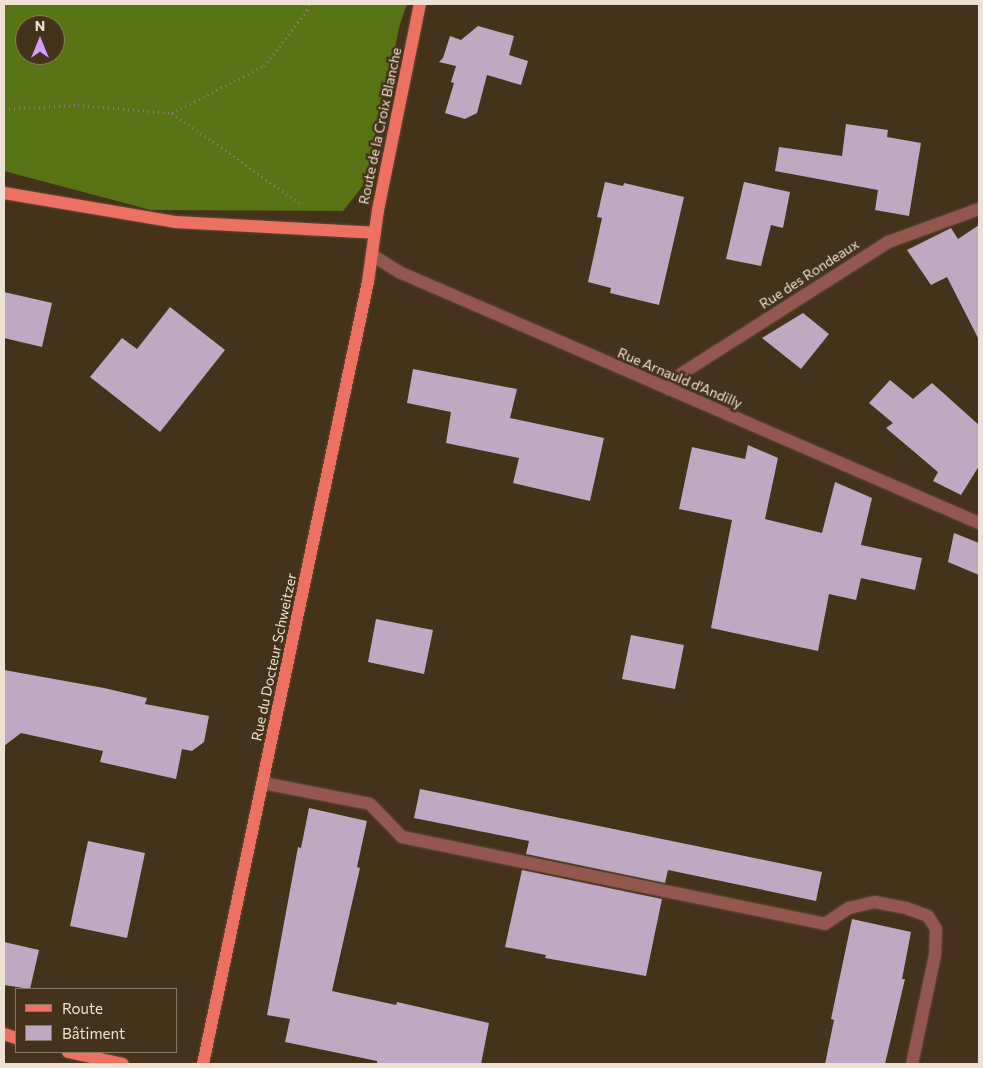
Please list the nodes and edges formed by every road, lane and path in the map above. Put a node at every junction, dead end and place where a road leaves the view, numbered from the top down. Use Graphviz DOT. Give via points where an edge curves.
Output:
graph roads {
  1 [pos="309,4"];
  2 [pos="420,4"];
  3 [pos="4,109"];
  4 [pos="172,113"];
  5 [pos="4,193"];
  6 [pos="308,208"];
  7 [pos="979,209"];
  8 [pos="375,233"];
  9 [pos="372,256"];
  10 [pos="668,389"];
  11 [pos="979,523"];
  12 [pos="263,783"];
  13 [pos="73,1053"];
  14 [pos="123,1064"];
  15 [pos="203,1064"];
  16 [pos="912,1064"];
  1 -- 4 [label="path" via="264,66"];
  2 -- 8 [label="main road, Route de la Croix Blanche"];
  3 -- 4 [label="path" via="78,105"];
  4 -- 6 [label="path"];
  5 -- 8 [label="main road" via="175,222"];
  7 -- 10 [label="street, Rue des Rondeaux" via="888,242 681,374"];
  8 -- 9 [label="main road, Route de la Croix Blanche"];
  9 -- 10 [label="street, Rue Arnauld d'Andilly" via="399,272"];
  9 -- 12 [label="main road, Rue du Docteur Schweitzer"];
  10 -- 11 [label="street, Rue Arnauld d'Andilly"];
  12 -- 15 [label="main road, Rue du Docteur Schweitzer"];
  12 -- 16 [label="street" via="370,804 402,837 825,924 848,908 875,902 928,916 936,929 935,955"];
  13 -- 14 [label="main road"];
}
